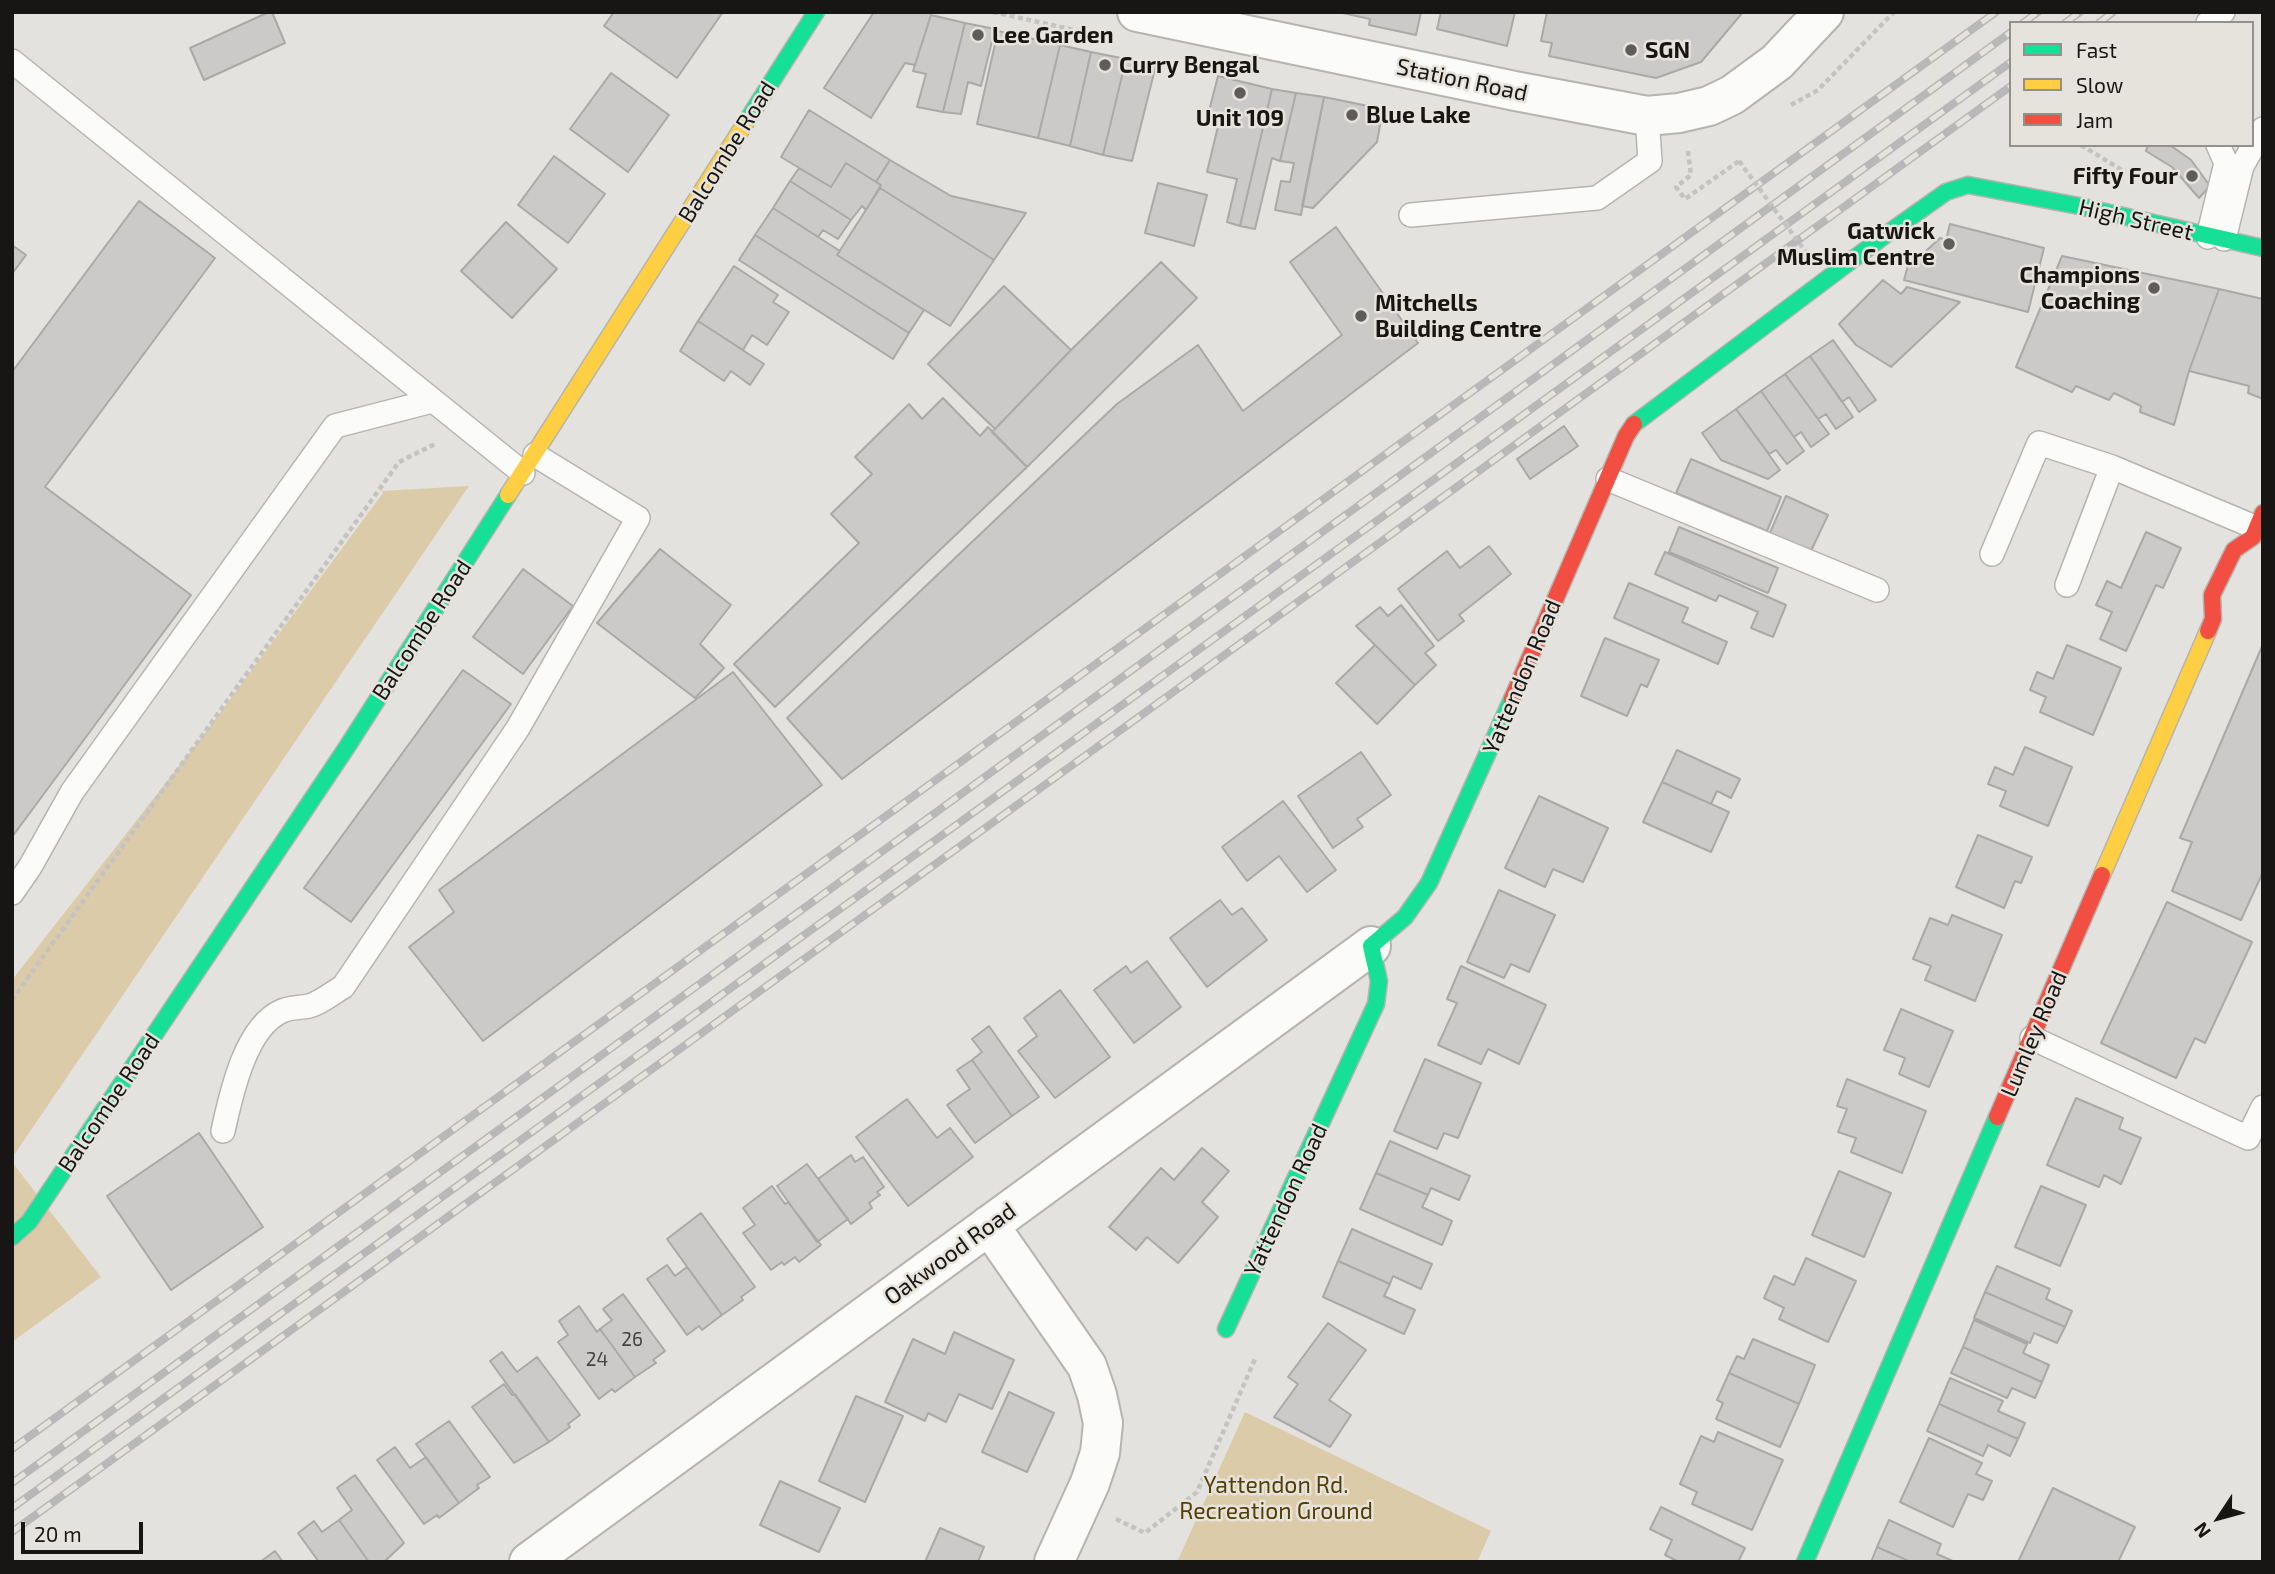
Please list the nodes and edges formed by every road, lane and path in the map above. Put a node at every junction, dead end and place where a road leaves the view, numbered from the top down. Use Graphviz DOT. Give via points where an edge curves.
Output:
graph roads {
  1 [pos="816,12"];
  2 [pos="1136,12"];
  3 [pos="1824,12"];
  4 [pos="1894,12"];
  5 [pos="12,61"];
  6 [pos="1800,100"];
  7 [pos="1647,116"];
  8 [pos="2263,129"];
  9 [pos="2254,145"];
  10 [pos="1688,147"];
  11 [pos="2084,147"];
  12 [pos="2219,147"];
  13 [pos="2253,147"];
  14 [pos="2136,176"];
  15 [pos="2009,192"];
  16 [pos="1411,215"];
  17 [pos="2216,238"];
  18 [pos="2263,248"];
  19 [pos="1808,255"];
  20 [pos="432,401"];
  21 [pos="465,428"];
  22 [pos="529,464"];
  23 [pos="2112,467"];
  24 [pos="1608,479"];
  25 [pos="2257,526"];
  26 [pos="1992,554"];
  27 [pos="2067,585"];
  28 [pos="1877,590"];
  29 [pos="12,893"];
  30 [pos="1371,946"];
  31 [pos="12,1000"];
  32 [pos="2032,1038"];
  33 [pos="2263,1107"];
  34 [pos="223,1131"];
  35 [pos="989,1225"];
  36 [pos="12,1237"];
  37 [pos="1226,1329"];
  38 [pos="1081,1502"];
  39 [pos="529,1562"];
  40 [pos="1054,1562"];
  41 [pos="1805,1562"];
  1 -- 22 [label="street, Balcombe Road"];
  2 -- 7 [label="street, Station Road"];
  3 -- 7 [label="street, Station Road" via="1777,62 1732,95 1709,106"];
  4 -- 6 [label="path" via="1818,90"];
  5 -- 20 [label="lane"];
  7 -- 16 [label="lane" via="1650,160 1597,198"];
  8 -- 9 [label="lane"];
  10 -- 19 [label="path, bridge" via="1691,175 1676,187 1685,199 1739,161"];
  11 -- 14 [label="path"];
  12 -- 17 [label="lane" via="2226,163"];
  13 -- 17 [label="lane"];
  15 -- 17 [label="street, High Street"];
  15 -- 24 [label="street, Yattendon Road" via="1968,185 1946,191 1635,422"];
  17 -- 18 [label="street, High Street"];
  20 -- 21 [label="lane"];
  20 -- 29 [label="lane" via="335,426 72,792"];
  21 -- 22 [label="lane"];
  21 -- 31 [label="path" via="399,462"];
  22 -- 34 [label="lane" via="638,518 518,728 343,987 312,1005 282,1011 266,1022 234,1079"];
  22 -- 36 [label="street, Balcombe Road" via="347,747 29,1222"];
  23 -- 25 [label="lane"];
  23 -- 26 [label="lane" via="2039,443"];
  23 -- 27 [label="lane"];
  24 -- 28 [label="lane"];
  24 -- 30 [label="street, Yattendon Road" via="1429,883 1405,917"];
  25 -- 32 [label="street, Lumley Road" via="2234,550 2212,595 2213,619"];
  30 -- 35 [label="street, Oakwood Road"];
  30 -- 37 [label="street, Yattendon Road" via="1381,988 1376,1004"];
  32 -- 33 [label="lane" via="2248,1138"];
  32 -- 41 [label="street, Lumley Road"];
  35 -- 38 [label="street" via="1087,1366 1097,1395 1103,1423 1100,1453"];
  35 -- 39 [label="street, Oakwood Road"];
  37 -- 38 [label="path" via="1262,1342 1197,1492 1145,1533"];
  38 -- 40 [label="street"];
}
